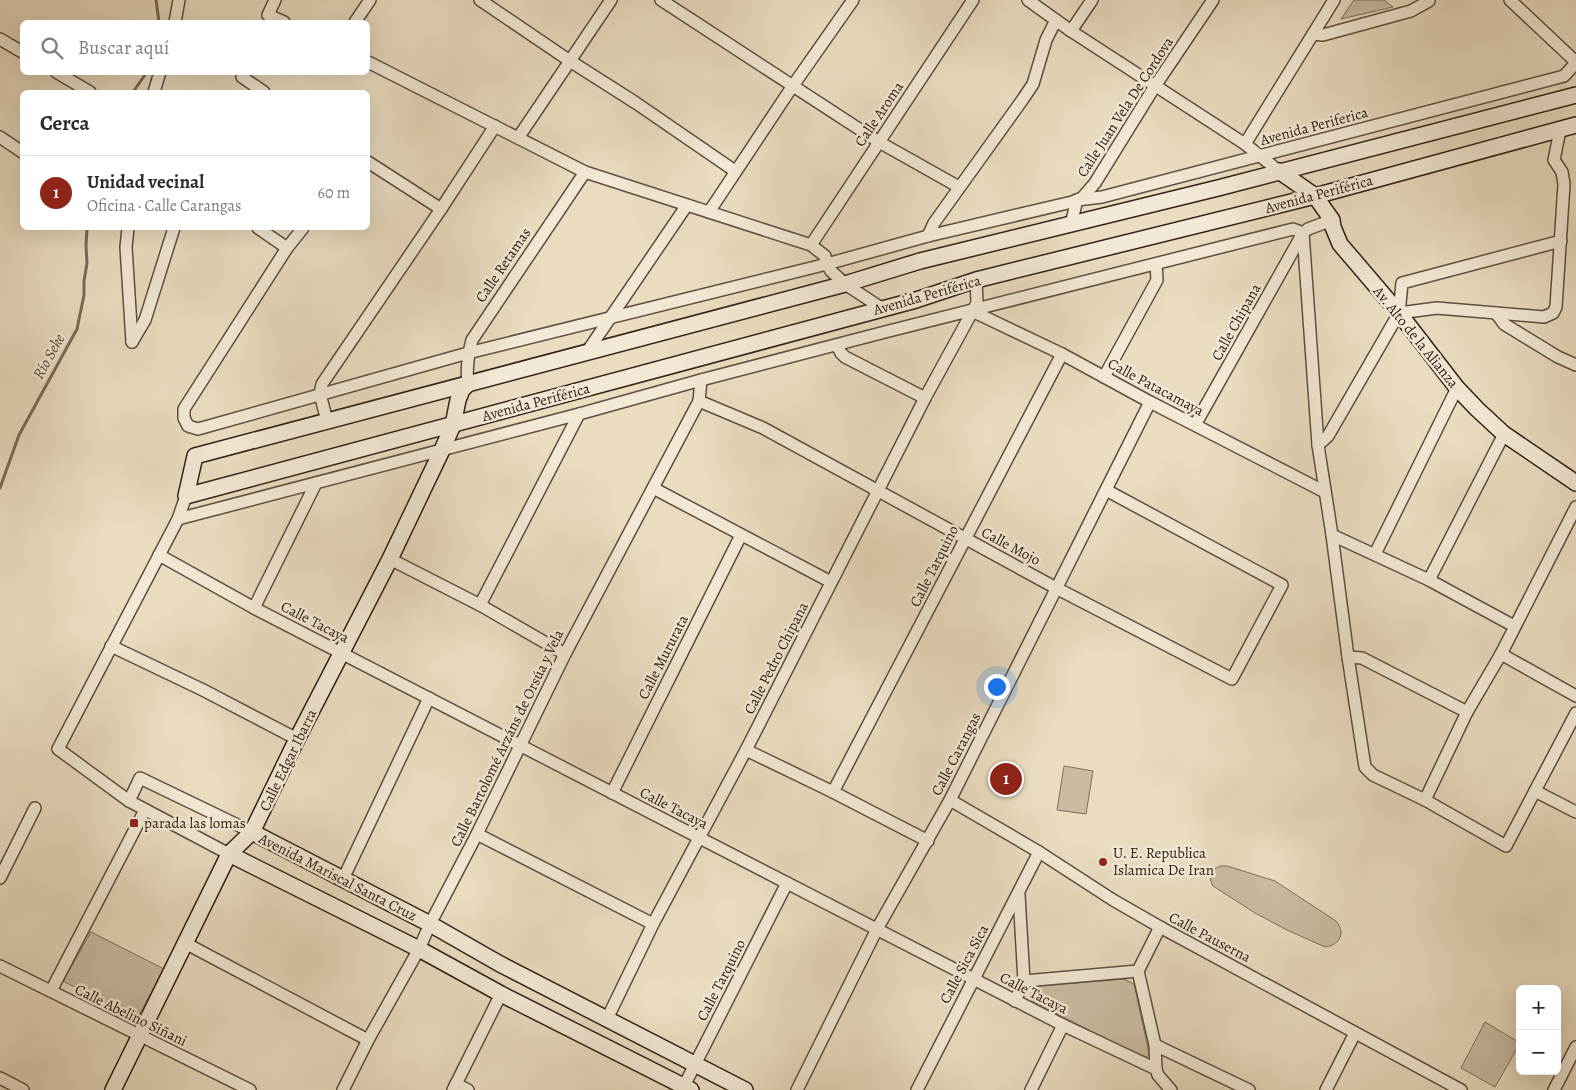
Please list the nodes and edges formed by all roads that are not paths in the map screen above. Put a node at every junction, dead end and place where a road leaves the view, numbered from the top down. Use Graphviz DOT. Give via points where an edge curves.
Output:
graph roads {
  1 [pos="179,0"];
  2 [pos="276,0"];
  3 [pos="370,0"];
  4 [pos="480,0"];
  5 [pos="611,0"];
  6 [pos="661,0"];
  7 [pos="973,0"];
  8 [pos="1028,0"];
  9 [pos="1092,0"];
  10 [pos="1213,0"];
  11 [pos="1334,0"];
  12 [pos="1427,0"];
  13 [pos="1510,0"];
  14 [pos="849,1"];
  15 [pos="175,20"];
  16 [pos="279,20"];
  17 [pos="356,20"];
  18 [pos="1056,20"];
  19 [pos="1071,31"];
  20 [pos="1313,34"];
  21 [pos="0,39"];
  22 [pos="20,51"];
  23 [pos="570,61"];
  24 [pos="1576,62"];
  25 [pos="370,63"];
  26 [pos="61,75"];
  27 [pos="159,75"];
  28 [pos="242,78"];
  29 [pos="792,86"];
  30 [pos="1155,86"];
  31 [pos="87,90"];
  32 [pos="155,90"];
  33 [pos="261,90"];
  34 [pos="1576,95"];
  35 [pos="1576,125"];
  36 [pos="495,126"];
  37 [pos="1560,130"];
  38 [pos="0,137"];
  39 [pos="518,138"];
  40 [pos="878,142"];
  41 [pos="1246,144"];
  42 [pos="20,151"];
  43 [pos="1259,156"];
  44 [pos="370,163"];
  45 [pos="736,170"];
  46 [pos="585,172"];
  47 [pos="1279,172"];
  48 [pos="959,187"];
  49 [pos="1315,196"];
  50 [pos="1077,200"];
  51 [pos="688,205"];
  52 [pos="441,209"];
  53 [pos="709,212"];
  54 [pos="1332,220"];
  55 [pos="1071,224"];
  56 [pos="128,230"];
  57 [pos="173,230"];
  58 [pos="261,230"];
  59 [pos="301,230"];
  60 [pos="1303,233"];
  61 [pos="928,236"];
  62 [pos="1561,241"];
  63 [pos="811,245"];
  64 [pos="287,248"];
  65 [pos="827,264"];
  66 [pos="1156,264"];
  67 [pos="976,280"];
  68 [pos="845,284"];
  69 [pos="884,309"];
  70 [pos="972,311"];
  71 [pos="1399,313"];
  72 [pos="1496,313"];
  73 [pos="610,318"];
  74 [pos="837,344"];
  75 [pos="587,352"];
  76 [pos="468,353"];
  77 [pos="1062,354"];
  78 [pos="1576,365"];
  79 [pos="1104,377"];
  80 [pos="701,380"];
  81 [pos="468,384"];
  82 [pos="1457,388"];
  83 [pos="320,394"];
  84 [pos="925,398"];
  85 [pos="699,401"];
  86 [pos="1150,402"];
  87 [pos="579,414"];
  88 [pos="327,421"];
  89 [pos="453,425"];
  90 [pos="1195,425"];
  91 [pos="1504,434"];
  92 [pos="1318,445"];
  93 [pos="442,450"];
  94 [pos="316,483"];
  95 [pos="1576,483"];
  96 [pos="653,488"];
  97 [pos="1106,490"];
  98 [pos="877,491"];
  99 [pos="1325,492"];
  100 [pos="186,496"];
  101 [pos="1576,507"];
  102 [pos="178,519"];
  103 [pos="741,535"];
  104 [pos="1332,535"];
  105 [pos="965,539"];
  106 [pos="1375,554"];
  107 [pos="160,555"];
  108 [pos="390,559"];
  109 [pos="1429,580"];
  110 [pos="831,582"];
  111 [pos="1056,588"];
  112 [pos="480,605"];
  113 [pos="254,608"];
  114 [pos="1514,626"];
  115 [pos="111,646"];
  116 [pos="342,653"];
  117 [pos="565,654"];
  118 [pos="1501,654"];
  119 [pos="1348,657"];
  120 [pos="1576,696"];
  121 [pos="429,698"];
  122 [pos="1467,712"];
  123 [pos="1576,713"];
  124 [pos="297,739"];
  125 [pos="520,745"];
  126 [pos="746,750"];
  127 [pos="1534,791"];
  128 [pos="833,792"];
  129 [pos="612,793"];
  130 [pos="950,800"];
  131 [pos="1425,800"];
  132 [pos="129,801"];
  133 [pos="35,808"];
  134 [pos="145,810"];
  135 [pos="1576,812"];
  136 [pos="252,832"];
  137 [pos="477,834"];
  138 [pos="699,838"];
  139 [pos="928,841"];
  140 [pos="1039,852"];
  141 [pos="229,854"];
  142 [pos="0,878"];
  143 [pos="343,879"];
  144 [pos="787,883"];
  145 [pos="1018,894"];
  146 [pos="430,924"];
  147 [pos="653,924"];
  148 [pos="1160,927"];
  149 [pos="877,930"];
  150 [pos="185,943"];
  151 [pos="419,949"];
  152 [pos="0,966"];
  153 [pos="1138,971"];
  154 [pos="974,978"];
  155 [pos="1024,981"];
  156 [pos="51,991"];
  157 [pos="501,994"];
  158 [pos="1015,1001"];
  159 [pos="607,1019"];
  160 [pos="1063,1025"];
  161 [pos="1355,1033"];
  162 [pos="140,1036"];
  163 [pos="368,1040"];
  164 [pos="1155,1045"];
  165 [pos="1576,1047"];
  166 [pos="694,1065"];
  167 [pos="1156,1069"];
  168 [pos="0,1078"];
  169 [pos="1440,1085"];
  170 [pos="234,1086"];
  171 [pos="455,1087"];
  172 [pos="685,1089"];
  173 [pos="23,1090"];
  174 [pos="113,1090"];
  175 [pos="250,1090"];
  176 [pos="343,1090"];
  177 [pos="468,1090"];
  178 [pos="744,1090"];
  179 [pos="797,1090"];
  180 [pos="917,1090"];
  181 [pos="1031,1090"];
  182 [pos="1171,1090"];
  183 [pos="1249,1090"];
  184 [pos="1326,1090"];
  185 [pos="1461,1090"];
  186 [pos="1554,1090"];
  1 -- 15 [label="street"];
  2 -- 16 [label="street" via="268,15"];
  3 -- 17 [label="street"];
  4 -- 23 [label="street"];
  5 -- 23 [label="street"];
  6 -- 29 [label="street"];
  7 -- 40 [label="street, Calle Aroma"];
  8 -- 18 [label="street"];
  9 -- 19 [label="street"];
  10 -- 30 [label="street, Calle Juan Vela De Cordova"];
  11 -- 20 [label="street"];
  12 -- 20 [label="street" via="1411,11 1324,35"];
  13 -- 24 [label="street"];
  14 -- 29 [label="street"];
  18 -- 19 [label="street"];
  18 -- 48 [label="street" via="1024,100"];
  19 -- 30 [label="street"];
  20 -- 41 [label="street"];
  21 -- 22 [label="street"];
  23 -- 39 [label="street"];
  23 -- 45 [label="street"];
  24 -- 43 [label="street, Avenida Periferica" via="1564,76"];
  25 -- 36 [label="street"];
  26 -- 31 [label="street"];
  27 -- 32 [label="street"];
  28 -- 33 [label="street"];
  29 -- 40 [label="street"];
  29 -- 45 [label="street"];
  30 -- 41 [label="street"];
  30 -- 50 [label="street, Calle Juan Vela De Cordova" via="1095,183"];
  34 -- 47 [label="street, Avenida Periférica"];
  35 -- 37 [label="street, Avenida Periférica"];
  36 -- 39 [label="street"];
  36 -- 52 [label="street"];
  37 -- 49 [label="street, Avenida Periférica"];
  37 -- 62 [label="street" via="1554,160 1562,172 1564,184"];
  38 -- 42 [label="street"];
  39 -- 46 [label="street"];
  40 -- 48 [label="street"];
  40 -- 63 [label="street, Calle Aroma"];
  41 -- 43 [label="street"];
  43 -- 47 [label="street"];
  43 -- 50 [label="street, Avenida Periferica" via="1102,197"];
  44 -- 52 [label="street"];
  45 -- 53 [label="street"];
  46 -- 51 [label="street"];
  46 -- 76 [label="street, Calle Retamas" via="480,326"];
  47 -- 49 [label="street, Av. Alto de la Alianza"];
  47 -- 55 [label="street, Avenida Periférica"];
  48 -- 61 [label="street"];
  49 -- 54 [label="street, Av. Alto de la Alianza"];
  49 -- 67 [label="street, Avenida Periférica"];
  50 -- 55 [label="street"];
  50 -- 61 [label="street, Calle Juan Vela De Cordova"];
  51 -- 53 [label="street"];
  51 -- 73 [label="street"];
  52 -- 83 [label="street" via="326,378"];
  53 -- 63 [label="street"];
  54 -- 60 [label="street"];
  54 -- 71 [label="street, Av. Alto de la Alianza" via="1340,244"];
  55 -- 68 [label="street, Avenida Periférica" via="920,261"];
  56 -- 57 [label="street" via="132,342 145,320"];
  58 -- 64 [label="street"];
  59 -- 64 [label="street"];
  60 -- 66 [label="street" via="1293,229"];
  60 -- 90 [label="street, Calle Chipana"];
  60 -- 92 [label="street"];
  61 -- 65 [label="street, Calle Juan Vela De Cordova"];
  62 -- 71 [label="street" via="1402,283"];
  62 -- 72 [label="street" via="1556,307 1552,313 1544,317"];
  63 -- 65 [label="street" via="825,256"];
  64 -- 83 [label="street, Calle Juan Vela De Cordova" via="184,409 184,418 188,426 198,428"];
  65 -- 68 [label="street"];
  65 -- 73 [label="street, Calle Juan Vela De Cordova"];
  66 -- 70 [label="street"];
  66 -- 79 [label="street" via="1157,280"];
  67 -- 69 [label="street, Avenida Periférica"];
  67 -- 70 [label="street, Calle Pedro Chipana" via="977,303"];
  68 -- 69 [label="street"];
  68 -- 75 [label="street"];
  69 -- 89 [label="street, Avenida Periférica"];
  70 -- 74 [label="street"];
  70 -- 77 [label="street, Calle Patacamaya"];
  70 -- 84 [label="street, Calle Pedro Chipana"];
  71 -- 72 [label="street" via="1437,308"];
  71 -- 82 [label="street, Av. Alto de la Alianza"];
  71 -- 92 [label="street" via="1328,436"];
  72 -- 78 [label="street" via="1504,324"];
  73 -- 75 [label="street"];
  73 -- 76 [label="street, Calle Juan Vela De Cordova"];
  74 -- 80 [label="street"];
  74 -- 84 [label="street" via="845,357"];
  75 -- 81 [label="street"];
  76 -- 81 [label="street, Calle Retamas"];
  76 -- 83 [label="street, Calle Juan Vela De Cordova"];
  77 -- 79 [label="street, Calle Patacamaya"];
  77 -- 105 [label="street, Calle Tarquino"];
  79 -- 86 [label="street, Calle Patacamaya"];
  80 -- 85 [label="street"];
  80 -- 87 [label="street"];
  81 -- 88 [label="street"];
  81 -- 89 [label="street, Calle Edgar Ibarra" via="458,400"];
  82 -- 91 [label="street, Av. Alto de la Alianza"];
  82 -- 106 [label="street"];
  83 -- 88 [label="street"];
  84 -- 98 [label="street, Calle Pedro Chipana"];
  85 -- 96 [label="street, Calle Bartolomé Arzáns de Orsúa y Vela"];
  85 -- 98 [label="street, Calle Mojo" via="763,428"];
  86 -- 90 [label="street, Calle Patacamaya"];
  86 -- 97 [label="street, Calle Carangas"];
  87 -- 93 [label="street"];
  87 -- 112 [label="street"];
  88 -- 100 [label="street" via="195,456"];
  89 -- 93 [label="street, Calle Edgar Ibarra"];
  89 -- 100 [label="street, Avenida Periférica"];
  90 -- 99 [label="street, Calle Patacamaya"];
  91 -- 95 [label="street, Av. Alto de la Alianza"];
  91 -- 109 [label="street"];
  92 -- 99 [label="street"];
  93 -- 94 [label="street"];
  93 -- 108 [label="street, Calle Edgar Ibarra"];
  94 -- 102 [label="street"];
  94 -- 113 [label="street"];
  96 -- 103 [label="street"];
  96 -- 117 [label="street, Calle Bartolomé Arzáns de Orsúa y Vela"];
  97 -- 111 [label="street, Calle Carangas"];
  97 -- 111 [label="street, Calle Mojo" via="1282,584 1232,679"];
  98 -- 105 [label="street, Calle Mojo"];
  98 -- 110 [label="street, Calle Pedro Chipana"];
  99 -- 104 [label="street"];
  100 -- 102 [label="street"];
  101 -- 114 [label="street"];
  102 -- 107 [label="street"];
  103 -- 110 [label="street"];
  103 -- 129 [label="street, Calle Mururata"];
  104 -- 106 [label="street"];
  104 -- 119 [label="street"];
  105 -- 111 [label="street, Calle Mojo"];
  105 -- 128 [label="street, Calle Tarquino"];
  106 -- 109 [label="street"];
  107 -- 113 [label="street, Calle Tacaya"];
  107 -- 115 [label="street"];
  108 -- 112 [label="street"];
  108 -- 116 [label="street, Calle Edgar Ibarra"];
  109 -- 114 [label="street"];
  110 -- 126 [label="street, Calle Pedro Chipana"];
  111 -- 130 [label="street, Calle Carangas"];
  112 -- 117 [label="street"];
  113 -- 116 [label="street, Calle Tacaya"];
  114 -- 118 [label="street"];
  115 -- 124 [label="street"];
  115 -- 132 [label="street" via="58,749"];
  116 -- 121 [label="street, Calle Tacaya"];
  116 -- 124 [label="street, Calle Edgar Ibarra"];
  117 -- 125 [label="street, Calle Bartolomé Arzáns de Orsúa y Vela"];
  118 -- 120 [label="street"];
  118 -- 122 [label="street"];
  119 -- 122 [label="street" via="1362,658"];
  119 -- 131 [label="street" via="1365,767 1373,776"];
  121 -- 125 [label="street, Calle Tacaya"];
  121 -- 143 [label="street"];
  122 -- 131 [label="street"];
  123 -- 127 [label="street"];
  124 -- 136 [label="street, Calle Edgar Ibarra"];
  125 -- 129 [label="street, Calle Tacaya"];
  125 -- 137 [label="street, Calle Bartolomé Arzáns de Orsúa y Vela"];
  126 -- 128 [label="street"];
  126 -- 138 [label="street, Calle Pedro Chipana"];
  127 -- 131 [label="street" via="1506,846"];
  127 -- 135 [label="street"];
  128 -- 139 [label="street"];
  129 -- 138 [label="street, Calle Tacaya"];
  130 -- 139 [label="street, Calle Carangas"];
  130 -- 140 [label="street, Calle Pauserna"];
  132 -- 134 [label="street, Avenida Mariscal Santa Cruz"];
  132 -- 136 [label="street, Avenida Mariscal Santa Cruz" via="140,778"];
  133 -- 142 [label="street"];
  134 -- 141 [label="street, Avenida Mariscal Santa Cruz"];
  134 -- 156 [label="street"];
  136 -- 141 [label="street, Calle Edgar Ibarra"];
  136 -- 143 [label="street, Avenida Mariscal Santa Cruz"];
  137 -- 146 [label="street, Calle Bartolomé Arzáns de Orsúa y Vela"];
  137 -- 147 [label="street"];
  138 -- 144 [label="street, Calle Tacaya"];
  138 -- 147 [label="street, Calle Pedro Chipana"];
  139 -- 149 [label="street, Calle Carangas"];
  140 -- 145 [label="street, Calle Sica Sica"];
  140 -- 148 [label="street, Calle Pauserna"];
  141 -- 150 [label="street, Calle Edgar Ibarra"];
  141 -- 151 [label="street, Avenida Mariscal Santa Cruz"];
  143 -- 146 [label="street, Avenida Mariscal Santa Cruz"];
  144 -- 149 [label="street, Calle Tacaya"];
  144 -- 166 [label="street, Calle Tarquino"];
  145 -- 154 [label="street, Calle Sica Sica"];
  145 -- 155 [label="street"];
  146 -- 151 [label="street, Calle Bartolomé Arzáns de Orsúa y Vela"];
  146 -- 159 [label="street, Avenida Mariscal Santa Cruz"];
  147 -- 159 [label="street, Calle Pedro Chipana"];
  148 -- 153 [label="street"];
  148 -- 161 [label="street, Calle Pauserna"];
  149 -- 154 [label="street, Calle Tacaya"];
  149 -- 179 [label="street, Calle Carangas"];
  150 -- 162 [label="street, Calle Edgar Ibarra"];
  150 -- 163 [label="street"];
  151 -- 157 [label="street, Avenida Mariscal Santa Cruz"];
  151 -- 163 [label="street, Calle Bartolomé Arzáns de Orsúa y Vela"];
  152 -- 156 [label="street, Calle Abelino Siñani"];
  153 -- 155 [label="street"];
  153 -- 164 [label="street"];
  154 -- 158 [label="street, Calle Tacaya"];
  154 -- 180 [label="street, Calle Sica Sica"];
  155 -- 158 [label="street"];
  156 -- 162 [label="street, Calle Abelino Siñani"];
  157 -- 171 [label="street"];
  157 -- 172 [label="street, Avenida Mariscal Santa Cruz"];
  158 -- 160 [label="street, Calle Tacaya"];
  159 -- 166 [label="street, Avenida Mariscal Santa Cruz"];
  160 -- 167 [label="street, Calle Tacaya"];
  160 -- 181 [label="street"];
  161 -- 169 [label="street, Calle Pauserna"];
  161 -- 184 [label="street"];
  162 -- 170 [label="street, Calle Abelino Siñani"];
  162 -- 174 [label="street, Calle Edgar Ibarra"];
  163 -- 176 [label="street, Calle Bartolomé Arzáns de Orsúa y Vela"];
  164 -- 167 [label="street"];
  164 -- 183 [label="street"];
  165 -- 186 [label="street"];
  166 -- 172 [label="street, Calle Tarquino"];
  166 -- 178 [label="street, Avenida Mariscal Santa Cruz"];
  167 -- 182 [label="street, Calle Tacaya"];
  168 -- 173 [label="street"];
  169 -- 185 [label="street, Calle Pauserna"];
  170 -- 175 [label="street, Calle Abelino Siñani"];
  171 -- 177 [label="street"];
}
